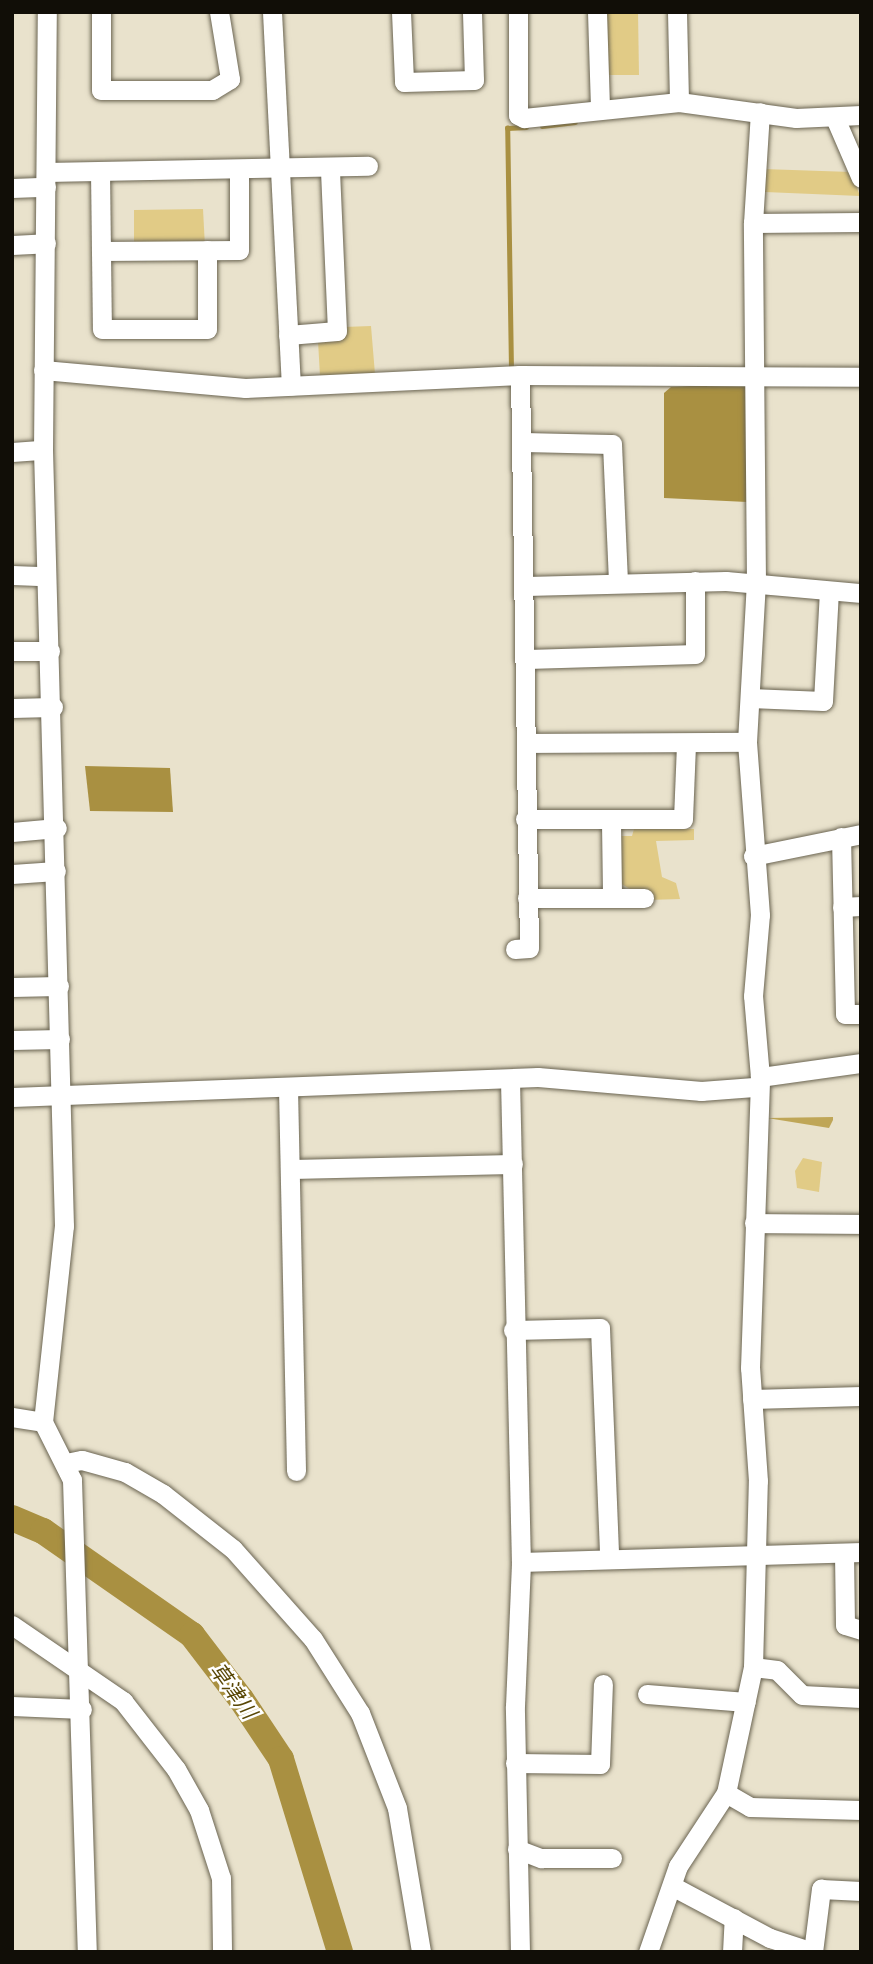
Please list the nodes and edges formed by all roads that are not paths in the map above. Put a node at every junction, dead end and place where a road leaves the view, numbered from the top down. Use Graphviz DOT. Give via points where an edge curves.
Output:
graph roads {
  1 [pos="47,12"];
  2 [pos="101,12"];
  3 [pos="219,12"];
  4 [pos="272,12"];
  5 [pos="401,12"];
  6 [pos="472,12"];
  7 [pos="518,12"];
  8 [pos="597,12"];
  9 [pos="677,12"];
  10 [pos="679,102"];
  11 [pos="600,108"];
  12 [pos="760,112"];
  13 [pos="861,115"];
  14 [pos="835,118"];
  15 [pos="368,166"];
  16 [pos="330,168"];
  17 [pos="280,170"];
  18 [pos="100,171"];
  19 [pos="239,171"];
  20 [pos="861,178"];
  21 [pos="46,179"];
  22 [pos="12,188"];
  23 [pos="861,222"];
  24 [pos="753,223"];
  25 [pos="46,243"];
  26 [pos="12,244"];
  27 [pos="207,250"];
  28 [pos="101,251"];
  29 [pos="288,335"];
  30 [pos="43,370"];
  31 [pos="758,372"];
  32 [pos="520,375"];
  33 [pos="861,377"];
  34 [pos="291,386"];
  35 [pos="522,442"];
  36 [pos="43,450"];
  37 [pos="12,452"];
  38 [pos="12,575"];
  39 [pos="45,576"];
  40 [pos="695,581"];
  41 [pos="618,582"];
  42 [pos="756,583"];
  43 [pos="526,586"];
  44 [pos="829,590"];
  45 [pos="861,593"];
  46 [pos="12,651"];
  47 [pos="50,651"];
  48 [pos="528,659"];
  49 [pos="750,698"];
  50 [pos="53,706"];
  51 [pos="12,708"];
  52 [pos="747,742"];
  53 [pos="528,743"];
  54 [pos="686,744"];
  55 [pos="525,820"];
  56 [pos="611,822"];
  57 [pos="57,828"];
  58 [pos="12,832"];
  59 [pos="851,835"];
  60 [pos="753,856"];
  61 [pos="56,871"];
  62 [pos="12,874"];
  63 [pos="612,896"];
  64 [pos="527,898"];
  65 [pos="644,898"];
  66 [pos="852,906"];
  67 [pos="515,949"];
  68 [pos="852,979"];
  69 [pos="59,986"];
  70 [pos="12,987"];
  71 [pos="861,1014"];
  72 [pos="60,1039"];
  73 [pos="12,1040"];
  74 [pos="861,1063"];
  75 [pos="510,1080"];
  76 [pos="757,1082"];
  77 [pos="288,1088"];
  78 [pos="64,1095"];
  79 [pos="12,1097"];
  80 [pos="513,1164"];
  81 [pos="290,1169"];
  82 [pos="754,1223"];
  83 [pos="861,1224"];
  84 [pos="513,1330"];
  85 [pos="861,1396"];
  86 [pos="752,1399"];
  87 [pos="12,1417"];
  88 [pos="43,1422"];
  89 [pos="69,1471"];
  90 [pos="296,1471"];
  91 [pos="754,1553"];
  92 [pos="853,1553"];
  93 [pos="610,1557"];
  94 [pos="521,1562"];
  95 [pos="12,1625"];
  96 [pos="861,1630"];
  97 [pos="81,1666"];
  98 [pos="753,1667"];
  99 [pos="603,1684"];
  100 [pos="647,1694"];
  101 [pos="861,1698"];
  102 [pos="746,1702"];
  103 [pos="12,1706"];
  104 [pos="82,1709"];
  105 [pos="516,1763"];
  106 [pos="726,1793"];
  107 [pos="861,1811"];
  108 [pos="517,1849"];
  109 [pos="612,1858"];
  110 [pos="672,1886"];
  111 [pos="861,1891"];
  112 [pos="734,1918"];
  113 [pos="87,1952"];
  114 [pos="222,1952"];
  115 [pos="421,1952"];
  116 [pos="520,1952"];
  117 [pos="648,1952"];
  118 [pos="732,1952"];
  119 [pos="812,1952"];
  1 -- 21 [label="street"];
  2 -- 3 [label="street" via="102,90 225,87"];
  4 -- 17 [label="street"];
  5 -- 6 [label="street" via="404,82 474,80"];
  7 -- 11 [label="street" via="518,115"];
  8 -- 11 [label="street"];
  9 -- 10 [label="street"];
  10 -- 11 [label="street"];
  10 -- 12 [label="street"];
  12 -- 14 [label="street"];
  12 -- 24 [label="street"];
  13 -- 14 [label="street"];
  14 -- 20 [label="street"];
  15 -- 16 [label="street"];
  16 -- 17 [label="street"];
  16 -- 29 [label="street" via="337,331"];
  17 -- 19 [label="street"];
  17 -- 29 [label="street"];
  18 -- 19 [label="street"];
  18 -- 21 [label="street"];
  18 -- 28 [label="street"];
  19 -- 27 [label="street" via="239,250"];
  21 -- 22 [label="street"];
  21 -- 25 [label="street"];
  23 -- 24 [label="street"];
  24 -- 31 [label="street"];
  25 -- 26 [label="street"];
  25 -- 30 [label="street"];
  27 -- 28 [label="street"];
  27 -- 28 [label="street" via="206,329 102,329"];
  29 -- 34 [label="street"];
  30 -- 34 [label="street" via="245,388"];
  30 -- 36 [label="street"];
  31 -- 32 [label="street"];
  31 -- 33 [label="street"];
  31 -- 42 [label="street"];
  32 -- 34 [label="street"];
  32 -- 35 [label="street"];
  35 -- 41 [label="street" via="612,444"];
  35 -- 43 [label="street"];
  36 -- 37 [label="street"];
  36 -- 39 [label="street"];
  38 -- 39 [label="street"];
  39 -- 47 [label="street"];
  40 -- 41 [label="street"];
  40 -- 42 [label="street"];
  40 -- 48 [label="street" via="695,654"];
  41 -- 43 [label="street"];
  42 -- 44 [label="street"];
  42 -- 49 [label="street"];
  43 -- 48 [label="street"];
  44 -- 45 [label="street"];
  44 -- 49 [label="street" via="823,701"];
  46 -- 47 [label="street"];
  47 -- 50 [label="street"];
  48 -- 53 [label="street"];
  49 -- 52 [label="street"];
  50 -- 51 [label="street"];
  50 -- 57 [label="street"];
  52 -- 54 [label="street"];
  52 -- 60 [label="street"];
  53 -- 54 [label="street"];
  53 -- 55 [label="street"];
  54 -- 56 [label="street" via="686,817"];
  55 -- 56 [label="street"];
  55 -- 64 [label="street"];
  56 -- 63 [label="street"];
  57 -- 58 [label="street"];
  57 -- 61 [label="street"];
  59 -- 60 [label="street"];
  59 -- 66 [label="street"];
  60 -- 76 [label="street" via="760,915 753,996"];
  61 -- 62 [label="street"];
  61 -- 69 [label="street"];
  63 -- 64 [label="street"];
  63 -- 65 [label="street"];
  64 -- 67 [label="street" via="529,948"];
  66 -- 68 [label="street"];
  68 -- 71 [label="street" via="845,1014"];
  69 -- 70 [label="street"];
  69 -- 72 [label="street"];
  72 -- 73 [label="street"];
  72 -- 78 [label="street"];
  74 -- 76 [label="street"];
  75 -- 76 [label="street" via="701,1091"];
  75 -- 77 [label="street"];
  75 -- 80 [label="street"];
  76 -- 82 [label="street"];
  77 -- 78 [label="street"];
  77 -- 81 [label="street"];
  78 -- 79 [label="street"];
  78 -- 88 [label="street" via="64,1226"];
  80 -- 81 [label="street"];
  80 -- 84 [label="street"];
  81 -- 90 [label="street"];
  82 -- 83 [label="street"];
  82 -- 86 [label="street"];
  84 -- 93 [label="street" via="600,1328"];
  84 -- 94 [label="street"];
  85 -- 86 [label="street"];
  86 -- 91 [label="street" via="758,1481"];
  87 -- 88 [label="street"];
  88 -- 89 [label="street"];
  89 -- 97 [label="street"];
  89 -- 115 [label="street" via="82,1460 125,1472 163,1494 233,1549 313,1639 359,1713 397,1808"];
  91 -- 92 [label="street"];
  91 -- 93 [label="street"];
  91 -- 98 [label="street"];
  92 -- 96 [label="street" via="845,1625"];
  93 -- 94 [label="street"];
  94 -- 105 [label="street"];
  95 -- 97 [label="street"];
  97 -- 104 [label="street"];
  97 -- 114 [label="street" via="156,1739 199,1810 220,1878"];
  98 -- 101 [label="street" via="777,1670 802,1695"];
  98 -- 102 [label="street"];
  99 -- 105 [label="street" via="600,1764"];
  100 -- 102 [label="street"];
  102 -- 106 [label="street"];
  103 -- 104 [label="street"];
  104 -- 113 [label="street"];
  105 -- 108 [label="street"];
  106 -- 107 [label="street" via="750,1807"];
  106 -- 110 [label="street" via="691,1842"];
  108 -- 109 [label="street" via="541,1858"];
  108 -- 116 [label="street"];
  110 -- 112 [label="street"];
  110 -- 117 [label="street"];
  111 -- 119 [label="street" via="821,1888"];
  112 -- 118 [label="street"];
  112 -- 119 [label="street"];
}
